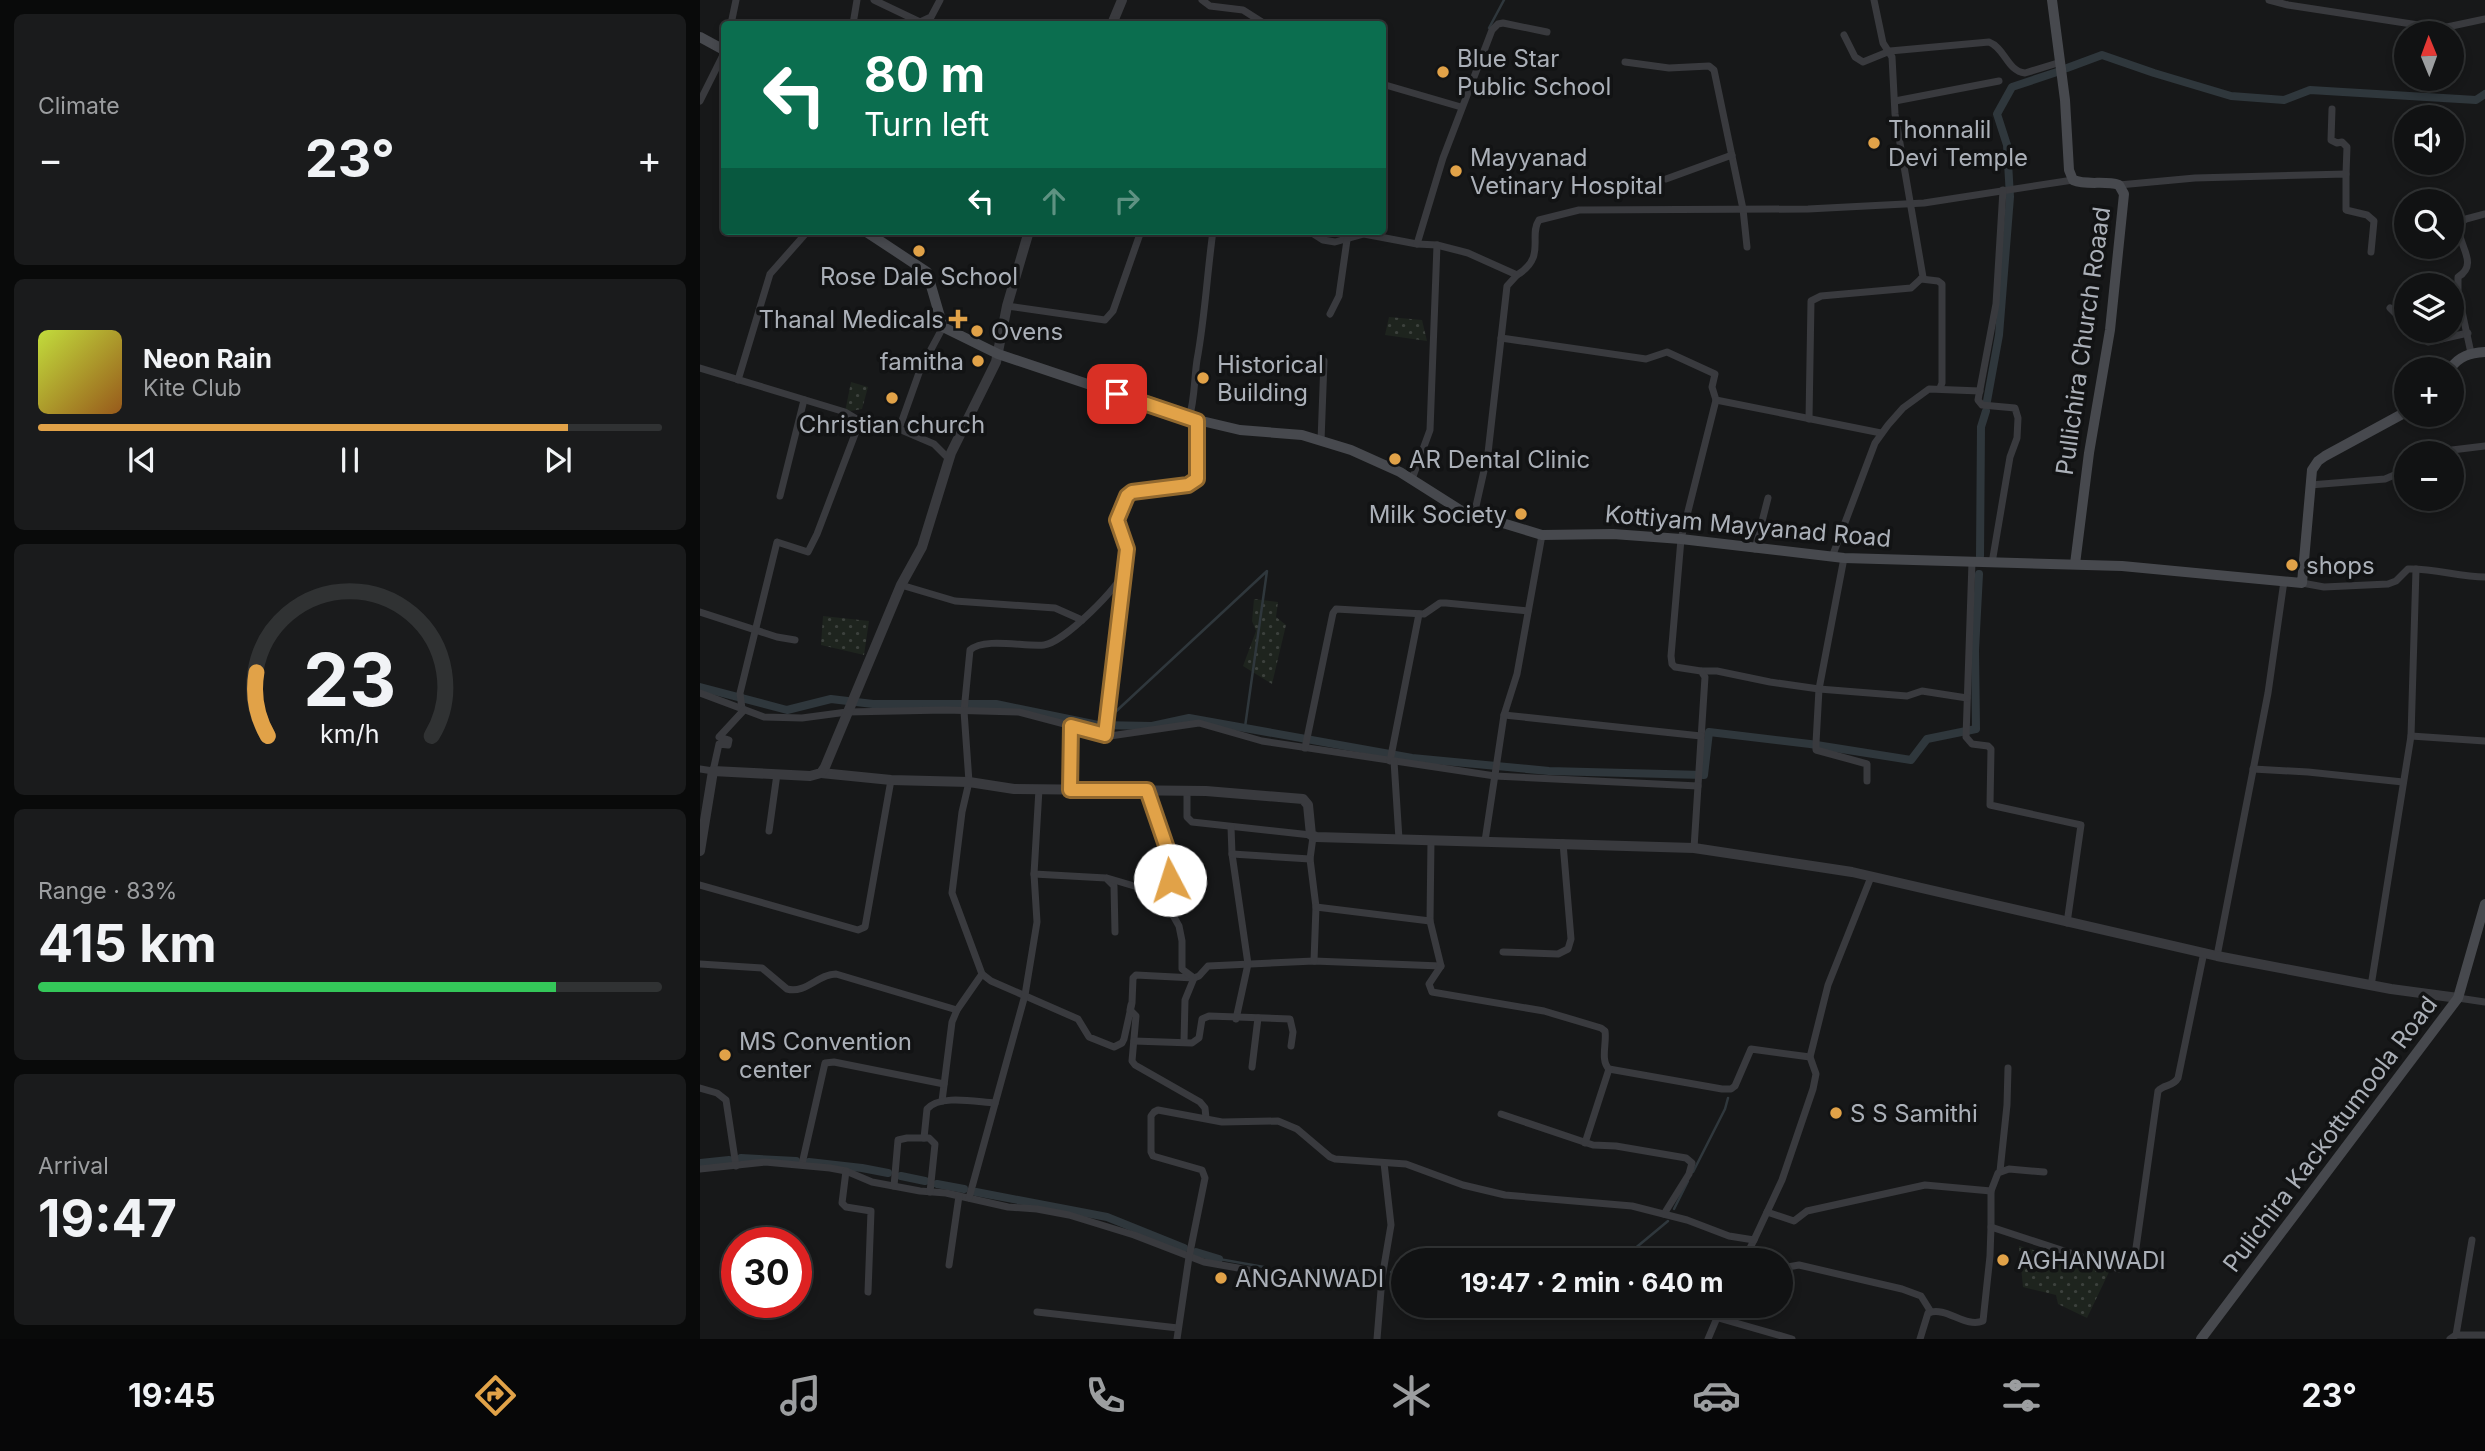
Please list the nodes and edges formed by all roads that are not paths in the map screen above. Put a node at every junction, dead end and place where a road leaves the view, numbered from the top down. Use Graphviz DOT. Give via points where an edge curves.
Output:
graph roads {
  1 [pos="736,0"];
  2 [pos="857,0"];
  3 [pos="874,0"];
  4 [pos="940,0"];
  5 [pos="1122,0"];
  6 [pos="1202,0"];
  7 [pos="1874,0"];
  8 [pos="2052,0"];
  9 [pos="2269,0"];
  10 [pos="2485,19"];
  11 [pos="732,21"];
  12 [pos="854,21"];
  13 [pos="918,21"];
  14 [pos="922,21"];
  15 [pos="1113,21"];
  16 [pos="1260,21"];
  17 [pos="1547,32"];
  18 [pos="1844,35"];
  19 [pos="700,37"];
  20 [pos="721,50"];
  21 [pos="1890,51"];
  22 [pos="721,58"];
  23 [pos="1625,62"];
  24 [pos="2061,62"];
  25 [pos="1999,81"];
  26 [pos="1386,85"];
  27 [pos="700,101"];
  28 [pos="1895,101"];
  29 [pos="1461,107"];
  30 [pos="2333,109"];
  31 [pos="1732,155"];
  32 [pos="2346,174"];
  33 [pos="1666,180"];
  34 [pos="2073,180"];
  35 [pos="2119,185"];
  36 [pos="2003,190"];
  37 [pos="1909,204"];
  38 [pos="1743,209"];
  39 [pos="2485,214"];
  40 [pos="804,235"];
  41 [pos="871,235"];
  42 [pos="1028,235"];
  43 [pos="1140,235"];
  44 [pos="1213,235"];
  45 [pos="1315,235"];
  46 [pos="1361,235"];
  47 [pos="1369,235"];
  48 [pos="1347,240"];
  49 [pos="1417,244"];
  50 [pos="1437,245"];
  51 [pos="1747,247"];
  52 [pos="2371,252"];
  53 [pos="1517,275"];
  54 [pos="1922,278"];
  55 [pos="1007,306"];
  56 [pos="2390,308"];
  57 [pos="2394,312"];
  58 [pos="1330,314"];
  59 [pos="943,327"];
  60 [pos="2468,333"];
  61 [pos="2464,334"];
  62 [pos="1502,338"];
  63 [pos="2485,352"];
  64 [pos="2471,353"];
  65 [pos="998,354"];
  66 [pos="2462,357"];
  67 [pos="1325,360"];
  68 [pos="700,368"];
  69 [pos="738,380"];
  70 [pos="1940,388"];
  71 [pos="1980,391"];
  72 [pos="804,400"];
  73 [pos="1716,400"];
  74 [pos="1193,419"];
  75 [pos="1808,419"];
  76 [pos="2394,419"];
  77 [pos="860,421"];
  78 [pos="900,429"];
  79 [pos="1881,433"];
  80 [pos="1321,441"];
  81 [pos="2485,446"];
  82 [pos="2464,449"];
  83 [pos="949,459"];
  84 [pos="2394,475"];
  85 [pos="1412,479"];
  86 [pos="2311,485"];
  87 [pos="780,496"];
  88 [pos="1768,498"];
  89 [pos="1474,515"];
  90 [pos="1542,535"];
  91 [pos="1681,539"];
  92 [pos="1755,549"];
  93 [pos="1838,558"];
  94 [pos="1972,562"];
  95 [pos="1992,563"];
  96 [pos="2075,564"];
  97 [pos="2416,569"];
  98 [pos="1125,570"];
  99 [pos="2485,577"];
  100 [pos="2284,581"];
  101 [pos="2302,583"];
  102 [pos="901,585"];
  103 [pos="1528,611"];
  104 [pos="700,612"];
  105 [pos="1419,614"];
  106 [pos="1082,620"];
  107 [pos="757,629"];
  108 [pos="796,640"];
  109 [pos="1701,671"];
  110 [pos="1819,689"];
  111 [pos="700,693"];
  112 [pos="1968,698"];
  113 [pos="743,710"];
  114 [pos="964,710"];
  115 [pos="847,712"];
  116 [pos="1504,715"];
  117 [pos="1071,726"];
  118 [pos="1105,735"];
  119 [pos="1701,736"];
  120 [pos="2411,736"];
  121 [pos="2485,741"];
  122 [pos="1305,748"];
  123 [pos="1392,761"];
  124 [pos="700,769"];
  125 [pos="2253,769"];
  126 [pos="713,771"];
  127 [pos="821,773"];
  128 [pos="777,774"];
  129 [pos="1496,776"];
  130 [pos="891,780"];
  131 [pos="1867,781"];
  132 [pos="970,782"];
  133 [pos="2403,782"];
  134 [pos="1698,786"];
  135 [pos="1039,789"];
  136 [pos="1070,790"];
  137 [pos="1147,790"];
  138 [pos="1187,791"];
  139 [pos="1231,827"];
  140 [pos="769,831"];
  141 [pos="1312,836"];
  142 [pos="1399,839"];
  143 [pos="1431,840"];
  144 [pos="1485,841"];
  145 [pos="1563,844"];
  146 [pos="1694,848"];
  147 [pos="700,851"];
  148 [pos="1232,854"];
  149 [pos="1310,859"];
  150 [pos="1034,874"];
  151 [pos="1871,877"];
  152 [pos="1106,878"];
  153 [pos="700,885"];
  154 [pos="1167,903"];
  155 [pos="2485,904"];
  156 [pos="1316,907"];
  157 [pos="1430,921"];
  158 [pos="2067,923"];
  159 [pos="1115,932"];
  160 [pos="1503,951"];
  161 [pos="2204,952"];
  162 [pos="2217,956"];
  163 [pos="1314,961"];
  164 [pos="700,964"];
  165 [pos="1248,964"];
  166 [pos="1441,966"];
  167 [pos="982,974"];
  168 [pos="1194,978"];
  169 [pos="2371,986"];
  170 [pos="1026,995"];
  171 [pos="2458,998"];
  172 [pos="2485,1002"];
  173 [pos="1132,1003"];
  174 [pos="957,1010"];
  175 [pos="1258,1018"];
  176 [pos="1236,1019"];
  177 [pos="1134,1041"];
  178 [pos="1184,1042"];
  179 [pos="1291,1046"];
  180 [pos="1810,1057"];
  181 [pos="1252,1067"];
  182 [pos="2008,1068"];
  183 [pos="1608,1069"];
  184 [pos="944,1084"];
  185 [pos="700,1088"];
  186 [pos="942,1101"];
  187 [pos="995,1103"];
  188 [pos="1501,1114"];
  189 [pos="1206,1118"];
  190 [pos="924,1138"];
  191 [pos="1585,1143"];
  192 [pos="1384,1163"];
  193 [pos="802,1164"];
  194 [pos="736,1166"];
  195 [pos="700,1169"];
  196 [pos="846,1171"];
  197 [pos="2000,1171"];
  198 [pos="2044,1172"];
  199 [pos="894,1186"];
  200 [pos="1991,1191"];
  201 [pos="930,1192"];
  202 [pos="959,1196"];
  203 [pos="969,1198"];
  204 [pos="1767,1212"];
  205 [pos="1664,1214"];
  206 [pos="1991,1227"];
  207 [pos="1754,1240"];
  208 [pos="2472,1240"];
  209 [pos="1750,1248"];
  210 [pos="1189,1257"];
  211 [pos="949,1265"];
  212 [pos="1793,1266"];
  213 [pos="1382,1278"];
  214 [pos="868,1292"];
  215 [pos="1037,1312"];
  216 [pos="1931,1312"];
  217 [pos="1715,1318"];
  218 [pos="1718,1318"];
  219 [pos="1178,1328"];
  220 [pos="2485,1335"];
  221 [pos="2453,1337"];
  222 [pos="1177,1339"];
  223 [pos="1377,1339"];
  224 [pos="1708,1339"];
  225 [pos="1792,1339"];
  226 [pos="1920,1339"];
  227 [pos="2201,1339"];
  1 -- 11 [label="street"];
  2 -- 12 [label="street"];
  3 -- 13 [label="street"];
  4 -- 14 [label="street" via="931,17"];
  5 -- 15 [label="street"];
  6 -- 16 [label="street" via="1210,6 1243,10"];
  7 -- 21 [label="street" via="1883,43"];
  8 -- 24 [label="main road, Pullichira Church Roaad"];
  9 -- 10 [label="street" via="2425,26 2447,27"];
  17 -- 29 [label="street" via="1507,23 1495,26"];
  18 -- 21 [label="street" via="1855,57 1863,62"];
  19 -- 20 [label="main road"];
  21 -- 24 [label="street" via="1989,42 2019,73"];
  21 -- 28 [label="street"];
  22 -- 27 [label="street"];
  23 -- 31 [label="street" via="1669,68 1709,66 1714,70"];
  24 -- 34 [label="main road, Pullichira Church Roaad"];
  25 -- 28 [label="street"];
  26 -- 29 [label="street"];
  28 -- 37 [label="street"];
  29 -- 49 [label="street"];
  30 -- 32 [label="street" via="2331,140 2347,147"];
  31 -- 33 [label="street"];
  31 -- 38 [label="street"];
  32 -- 35 [label="street"];
  32 -- 52 [label="street" via="2346,210 2374,221"];
  34 -- 35 [label="main road, Pullichira Church Roaad"];
  34 -- 36 [label="street"];
  35 -- 96 [label="main road, Pullichira Church Roaad" via="2124,194 2110,330"];
  36 -- 37 [label="street"];
  36 -- 71 [label="street" via="1996,304"];
  37 -- 38 [label="street"];
  37 -- 54 [label="street"];
  38 -- 51 [label="street"];
  38 -- 53 [label="street" via="1580,211 1539,219 1534,256"];
  39 -- 60 [label="street" via="2458,224 2469,267 2457,281"];
  40 -- 69 [label="street" via="770,274"];
  41 -- 59 [label="main road" via="927,272"];
  42 -- 55 [label="street"];
  43 -- 55 [label="street" via="1113,311 1105,320"];
  44 -- 74 [label="street"];
  45 -- 48 [label="street" via="1335,242"];
  46 -- 48 [label="street"];
  47 -- 49 [label="street"];
  48 -- 58 [label="street" via="1339,296"];
  49 -- 50 [label="street"];
  50 -- 53 [label="street"];
  50 -- 85 [label="street" via="1430,430"];
  53 -- 62 [label="street" via="1507,286"];
  54 -- 70 [label="street" via="1942,284"];
  54 -- 75 [label="street" via="1911,288 1821,296 1811,301"];
  55 -- 65 [label="street"];
  56 -- 57 [label="street"];
  59 -- 65 [label="main road, Kottiyam Mayyanad Road"];
  59 -- 78 [label="street" via="916,381"];
  60 -- 61 [label="street"];
  60 -- 64 [label="street"];
  62 -- 73 [label="street" via="1646,359 1667,352 1715,374"];
  62 -- 89 [label="street" via="1488,453"];
  63 -- 64 [label="main road"];
  64 -- 66 [label="main road"];
  65 -- 74 [label="main road, Kottiyam Mayyanad Road"];
  65 -- 83 [label="street"];
  67 -- 80 [label="street"];
  68 -- 69 [label="street"];
  69 -- 72 [label="street"];
  70 -- 71 [label="street"];
  70 -- 79 [label="street" via="1922,393"];
  71 -- 95 [label="street" via="1979,403 2015,408 2018,418"];
  72 -- 77 [label="street"];
  72 -- 87 [label="street"];
  73 -- 75 [label="street"];
  73 -- 91 [label="street"];
  74 -- 80 [label="main road, Kottiyam Mayyanad Road"];
  74 -- 98 [label="street" via="1194,483 1127,496 1117,520 1127,549"];
  75 -- 79 [label="street"];
  76 -- 86 [label="main road" via="2318,461"];
  77 -- 78 [label="street"];
  77 -- 107 [label="street" via="808,552 777,542"];
  78 -- 83 [label="street" via="934,444"];
  79 -- 93 [label="street"];
  80 -- 85 [label="main road, Kottiyam Mayyanad Road" via="1371,458"];
  81 -- 82 [label="street"];
  83 -- 102 [label="street" via="922,547"];
  84 -- 86 [label="street"];
  85 -- 89 [label="main road, Kottiyam Mayyanad Road"];
  86 -- 101 [label="main road"];
  88 -- 92 [label="street"];
  89 -- 90 [label="main road, Kottiyam Mayyanad Road"];
  90 -- 91 [label="main road, Kottiyam Mayyanad Road"];
  90 -- 103 [label="street"];
  91 -- 92 [label="main road, Kottiyam Mayyanad Road"];
  91 -- 109 [label="street" via="1671,661 1675,667"];
  92 -- 93 [label="main road, Kottiyam Mayyanad Road"];
  93 -- 94 [label="main road, Kottiyam Mayyanad Road"];
  93 -- 110 [label="street"];
  94 -- 95 [label="main road, Kottiyam Mayyanad Road"];
  94 -- 112 [label="street"];
  95 -- 96 [label="main road, Kottiyam Mayyanad Road"];
  96 -- 100 [label="main road, Kottiyam Mayyanad Road"];
  97 -- 99 [label="street"];
  97 -- 101 [label="street" via="2408,569 2388,584 2333,587"];
  97 -- 120 [label="street"];
  98 -- 106 [label="street"];
  98 -- 118 [label="street"];
  100 -- 101 [label="main road, Kottiyam Mayyanad Road"];
  100 -- 125 [label="street"];
  102 -- 106 [label="street" via="954,601 1055,608"];
  102 -- 115 [label="street"];
  103 -- 105 [label="street" via="1440,603"];
  103 -- 116 [label="street"];
  104 -- 107 [label="street"];
  105 -- 122 [label="street" via="1342,608 1333,612"];
  105 -- 123 [label="street"];
  106 -- 114 [label="street" via="1052,644 974,646"];
  107 -- 108 [label="street"];
  107 -- 113 [label="street" via="740,693"];
  109 -- 110 [label="street"];
  109 -- 119 [label="street" via="1705,677"];
  110 -- 112 [label="street" via="1906,696 1922,691"];
  110 -- 131 [label="street" via="1816,750 1867,764"];
  111 -- 113 [label="street"];
  112 -- 158 [label="street" via="1968,741 1991,749 1990,805 2081,825"];
  113 -- 115 [label="street" via="790,718"];
  113 -- 126 [label="street" via="719,737 729,740 719,744"];
  114 -- 115 [label="street"];
  114 -- 117 [label="street" via="1019,712"];
  114 -- 132 [label="street"];
  115 -- 127 [label="street"];
  116 -- 119 [label="street"];
  116 -- 129 [label="street"];
  117 -- 118 [label="street"];
  117 -- 136 [label="street"];
  118 -- 122 [label="street" via="1199,723"];
  119 -- 134 [label="street"];
  120 -- 121 [label="street"];
  120 -- 133 [label="street"];
  122 -- 123 [label="street"];
  123 -- 129 [label="street"];
  123 -- 142 [label="street"];
  124 -- 126 [label="street"];
  125 -- 133 [label="street"];
  125 -- 162 [label="street"];
  126 -- 128 [label="street"];
  126 -- 147 [label="street"];
  127 -- 128 [label="street"];
  127 -- 130 [label="street"];
  128 -- 140 [label="street"];
  129 -- 134 [label="street"];
  129 -- 144 [label="street"];
  130 -- 132 [label="street"];
  130 -- 153 [label="street" via="865,927 858,930"];
  132 -- 135 [label="street"];
  132 -- 167 [label="street" via="952,893"];
  133 -- 169 [label="street"];
  134 -- 146 [label="street"];
  135 -- 136 [label="street"];
  135 -- 150 [label="street"];
  136 -- 137 [label="street"];
  137 -- 138 [label="street"];
  137 -- 154 [label="street" via="1171,860"];
  138 -- 139 [label="street" via="1189,821"];
  138 -- 141 [label="street" via="1303,799"];
  139 -- 141 [label="street"];
  139 -- 148 [label="street"];
  141 -- 142 [label="street"];
  141 -- 149 [label="street"];
  142 -- 143 [label="street"];
  143 -- 144 [label="street"];
  143 -- 157 [label="street"];
  144 -- 145 [label="street"];
  145 -- 146 [label="street"];
  145 -- 160 [label="street" via="1568,949 1558,954"];
  146 -- 151 [label="street"];
  148 -- 149 [label="street"];
  148 -- 165 [label="street"];
  149 -- 156 [label="street"];
  150 -- 152 [label="street"];
  150 -- 170 [label="street" via="1037,922"];
  151 -- 158 [label="street"];
  151 -- 180 [label="street" via="1831,974"];
  152 -- 154 [label="street" via="1141,888"];
  152 -- 159 [label="street" via="1114,886"];
  154 -- 168 [label="street" via="1179,926 1182,969"];
  155 -- 171 [label="main road, Pulichira Kackottumoola Road"];
  156 -- 157 [label="street"];
  156 -- 163 [label="street"];
  157 -- 166 [label="street"];
  158 -- 161 [label="street"];
  161 -- 162 [label="street"];
  161 -- 206 [label="street" via="2178,1078 2158,1091 2132,1261 2119,1269"];
  162 -- 169 [label="street"];
  163 -- 165 [label="street"];
  163 -- 166 [label="street"];
  164 -- 174 [label="street" via="762,968 792,990 836,974"];
  165 -- 168 [label="street" via="1208,966"];
  165 -- 176 [label="street"];
  166 -- 183 [label="street" via="1429,984 1436,993 1544,1011 1601,1028 1606,1035 1604,1061"];
  167 -- 170 [label="street"];
  167 -- 174 [label="street"];
  168 -- 173 [label="street" via="1136,975"];
  168 -- 178 [label="street" via="1185,1000"];
  169 -- 171 [label="street"];
  170 -- 173 [label="street" via="1078,1019 1089,1037 1114,1047 1124,1039"];
  170 -- 187 [label="street"];
  171 -- 172 [label="street"];
  171 -- 227 [label="main road, Pulichira Kackottumoola Road"];
  173 -- 177 [label="street"];
  174 -- 184 [label="street" via="949,1029"];
  175 -- 176 [label="street"];
  175 -- 179 [label="street" via="1290,1019"];
  175 -- 181 [label="street"];
  176 -- 178 [label="street" via="1205,1017 1197,1041"];
  177 -- 178 [label="street"];
  177 -- 189 [label="street" via="1135,1065 1200,1102"];
  180 -- 183 [label="street" via="1751,1049 1735,1086 1727,1090"];
  180 -- 204 [label="street" via="1816,1073 1813,1089"];
  182 -- 197 [label="street"];
  183 -- 191 [label="street"];
  184 -- 186 [label="street"];
  184 -- 193 [label="street" via="825,1063"];
  185 -- 194 [label="street" via="726,1100"];
  186 -- 187 [label="street"];
  186 -- 190 [label="street" via="927,1110"];
  187 -- 203 [label="street"];
  188 -- 191 [label="street"];
  189 -- 192 [label="street" via="1278,1121 1297,1129 1330,1157"];
  189 -- 210 [label="street" via="1163,1111 1151,1116 1153,1156 1205,1173"];
  190 -- 199 [label="street" via="898,1140"];
  190 -- 201 [label="street" via="935,1144"];
  191 -- 205 [label="street" via="1678,1156 1692,1163"];
  192 -- 205 [label="street" via="1406,1164 1505,1195 1632,1206"];
  192 -- 213 [label="street" via="1391,1225"];
  193 -- 194 [label="street"];
  193 -- 196 [label="street"];
  194 -- 195 [label="street"];
  196 -- 199 [label="street"];
  196 -- 214 [label="street" via="842,1203 871,1211"];
  197 -- 198 [label="street"];
  197 -- 200 [label="street"];
  199 -- 201 [label="street"];
  200 -- 204 [label="street" via="1925,1185 1807,1211 1794,1221"];
  200 -- 206 [label="street"];
  201 -- 202 [label="street"];
  202 -- 203 [label="street"];
  202 -- 211 [label="street"];
  203 -- 210 [label="street" via="1069,1215"];
  204 -- 207 [label="street"];
  205 -- 207 [label="street"];
  206 -- 216 [label="street" via="1983,1321 1973,1323"];
  207 -- 209 [label="street"];
  208 -- 221 [label="street"];
  210 -- 213 [label="street" via="1268,1276"];
  210 -- 219 [label="street"];
  212 -- 216 [label="street" via="1902,1289 1921,1296"];
  213 -- 223 [label="street"];
  215 -- 219 [label="street"];
  216 -- 226 [label="street"];
  217 -- 224 [label="street"];
  218 -- 225 [label="street"];
  219 -- 222 [label="street"];
  220 -- 221 [label="street"];
}
